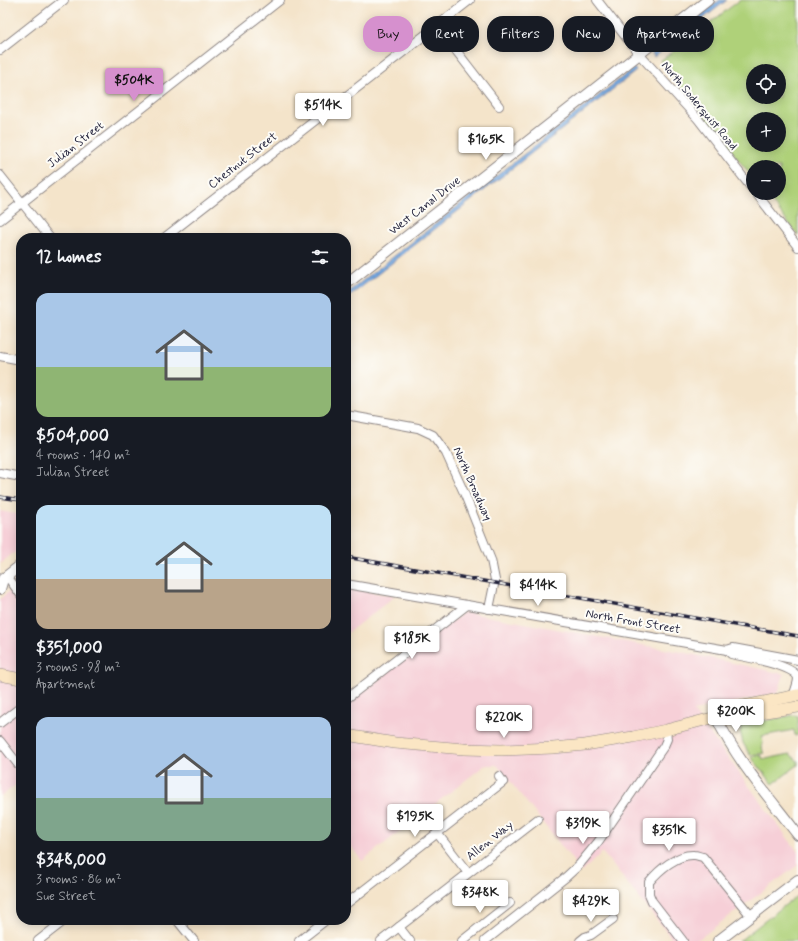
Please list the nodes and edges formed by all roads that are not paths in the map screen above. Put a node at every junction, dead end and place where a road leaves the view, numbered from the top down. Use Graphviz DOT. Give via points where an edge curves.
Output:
graph roads {
  1 [pos="64,0"];
  2 [pos="280,0"];
  3 [pos="470,0"];
  4 [pos="597,0"];
  5 [pos="708,0"];
  6 [pos="450,16"];
  7 [pos="421,38"];
  8 [pos="0,50"];
  9 [pos="457,52"];
  10 [pos="639,54"];
  11 [pos="499,106"];
  12 [pos="0,175"];
  13 [pos="746,181"];
  14 [pos="761,200"];
  15 [pos="22,203"];
  16 [pos="0,220"];
  17 [pos="46,233"];
  18 [pos="170,233"];
  19 [pos="798,247"];
  20 [pos="351,280"];
  21 [pos="0,356"];
  22 [pos="16,359"];
  23 [pos="351,416"];
  24 [pos="0,473"];
  25 [pos="16,476"];
  26 [pos="16,569"];
  27 [pos="2,581"];
  28 [pos="351,585"];
  29 [pos="16,591"];
  30 [pos="467,605"];
  31 [pos="490,609"];
  32 [pos="727,650"];
  33 [pos="798,660"];
  34 [pos="0,675"];
  35 [pos="16,678"];
  36 [pos="351,695"];
  37 [pos="796,695"];
  38 [pos="798,706"];
  39 [pos="16,711"];
  40 [pos="716,717"];
  41 [pos="0,723"];
  42 [pos="666,730"];
  43 [pos="351,736"];
  44 [pos="0,741"];
  45 [pos="16,762"];
  46 [pos="499,776"];
  47 [pos="538,819"];
  48 [pos="437,833"];
  49 [pos="798,835"];
  50 [pos="468,873"];
  51 [pos="798,880"];
  52 [pos="351,900"];
  53 [pos="510,903"];
  54 [pos="751,916"];
  55 [pos="613,919"];
  56 [pos="59,925"];
  57 [pos="181,925"];
  58 [pos="320,925"];
  59 [pos="399,927"];
  60 [pos="594,938"];
  61 [pos="38,941"];
  62 [pos="194,941"];
  63 [pos="299,941"];
  64 [pos="381,941"];
  65 [pos="410,941"];
  66 [pos="462,941"];
  67 [pos="485,941"];
  68 [pos="580,941"];
  69 [pos="683,941"];
  70 [pos="718,941"];
  1 -- 8 [label="street"];
  2 -- 15 [label="street, Julian Street"];
  3 -- 6 [label="street, Chestnut Street"];
  4 -- 10 [label="street, North Soderquist Road"];
  5 -- 10 [label="street, West Canal Drive"];
  7 -- 18 [label="street, Chestnut Street"];
  9 -- 11 [label="street"];
  10 -- 13 [label="street, North Soderquist Road" via="695,116"];
  10 -- 20 [label="street, West Canal Drive"];
  12 -- 15 [label="street"];
  14 -- 19 [label="street"];
  15 -- 16 [label="street, Julian Street"];
  15 -- 17 [label="street"];
  21 -- 22 [label="street"];
  23 -- 31 [label="street, North Broadway" via="418,428 430,432 440,443 465,495 492,564 495,580"];
  24 -- 25 [label="street"];
  26 -- 27 [label="street"];
  27 -- 29 [label="street"];
  28 -- 30 [label="street, North Front Street"];
  30 -- 31 [label="street, North Front Street"];
  30 -- 36 [label="street"];
  31 -- 32 [label="street, North Front Street"];
  32 -- 33 [label="street, North Front Street" via="733,648"];
  32 -- 37 [label="street, North Front Street" via="732,654 793,671 798,680"];
  34 -- 35 [label="main road"];
  37 -- 40 [label="main road" via="724,710"];
  38 -- 40 [label="main road" via="728,720"];
  39 -- 41 [label="street"];
  40 -- 42 [label="main road"];
  40 -- 49 [label="street" via="738,758"];
  42 -- 43 [label="main road" via="584,745 501,750 428,747"];
  42 -- 67 [label="street" via="667,739 664,746 598,842 579,865"];
  44 -- 45 [label="street"];
  46 -- 48 [label="street" via="503,782"];
  47 -- 50 [label="street, Allen Way"];
  48 -- 50 [label="street"];
  48 -- 52 [label="street"];
  50 -- 59 [label="street, Allen Way"];
  51 -- 54 [label="street"];
  53 -- 66 [label="street"];
  54 -- 69 [label="street" via="704,857 682,857 668,864 649,882 649,894"];
  54 -- 70 [label="street"];
  55 -- 60 [label="street"];
  56 -- 61 [label="street"];
  57 -- 62 [label="street"];
  58 -- 63 [label="street"];
  59 -- 64 [label="street, Allen Way"];
  59 -- 65 [label="street"];
  60 -- 68 [label="street" via="585,937"];
}
